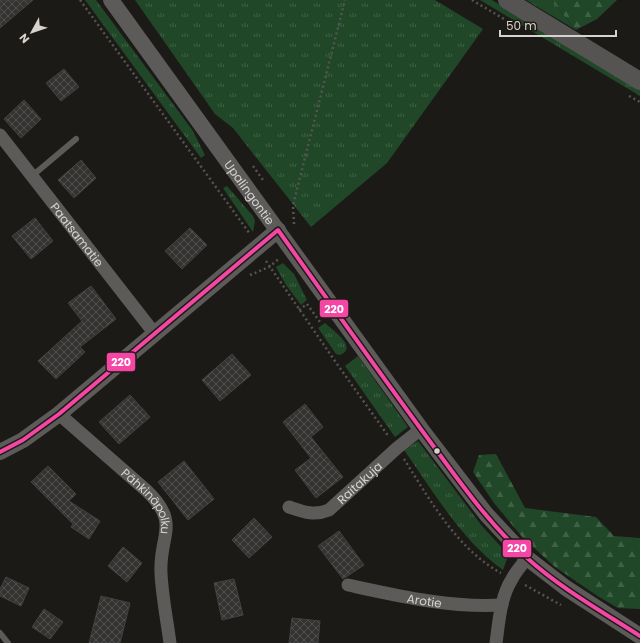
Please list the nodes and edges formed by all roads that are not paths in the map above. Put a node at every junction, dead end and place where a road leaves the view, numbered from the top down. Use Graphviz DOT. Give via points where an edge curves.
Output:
graph roads {
  1 [pos="111,0"];
  2 [pos="507,0"];
  3 [pos="640,81"];
  4 [pos="0,135"];
  5 [pos="76,139"];
  6 [pos="32,176"];
  7 [pos="278,230"];
  8 [pos="155,334"];
  9 [pos="59,414"];
  10 [pos="421,429"];
  11 [pos="2,448"];
  12 [pos="289,506"];
  13 [pos="527,558"];
  14 [pos="348,585"];
  15 [pos="502,605"];
  16 [pos="0,633"];
  17 [pos="640,636"];
  18 [pos="8,643"];
  19 [pos="170,643"];
  20 [pos="496,643"];
  1 -- 7 [label="street, Upalingontie"];
  2 -- 3 [label="main road"];
  4 -- 6 [label="street, Paatsamatie"];
  5 -- 6 [label="lane"];
  6 -- 8 [label="street, Paatsamatie"];
  7 -- 8 [label="street"];
  7 -- 10 [label="street, Upalingontie"];
  8 -- 9 [label="street"];
  9 -- 11 [label="street" via="30,436"];
  9 -- 19 [label="street, Pähkinäpolku" via="158,501 164,513 167,526 161,571"];
  10 -- 12 [label="street, Raitakuja" via="329,510 307,514"];
  10 -- 13 [label="street, Upalingontie" via="486,514"];
  13 -- 15 [label="street" via="512,579"];
  13 -- 17 [label="street, Upalingontie" via="566,588"];
  14 -- 15 [label="street, Arotie" via="449,604 478,607"];
  15 -- 20 [label="street"];
  16 -- 18 [label="lane"];
}
